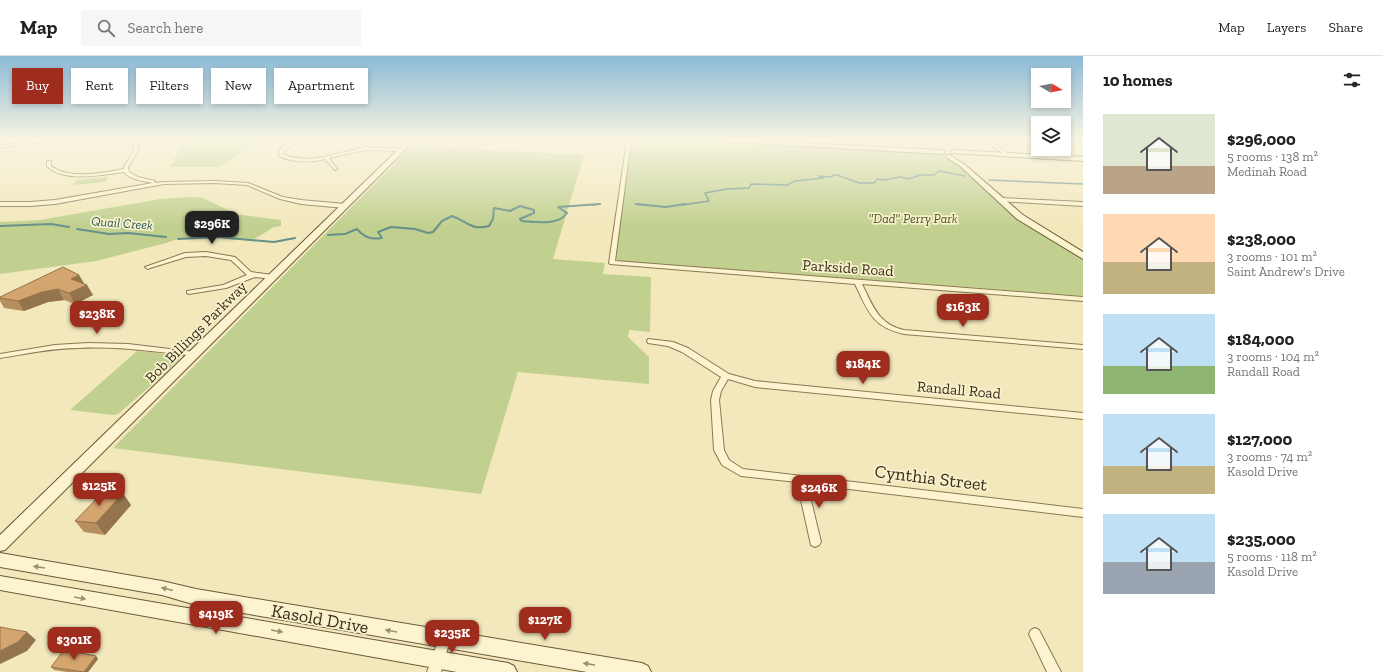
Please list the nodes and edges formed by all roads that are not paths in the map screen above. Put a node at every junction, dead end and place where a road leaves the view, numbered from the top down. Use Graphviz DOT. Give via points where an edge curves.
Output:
graph roads {
  1 [pos="52,169"];
  2 [pos="383,169"];
  3 [pos="625,169"];
  4 [pos="966,169"];
  5 [pos="126,170"];
  6 [pos="164,183"];
  7 [pos="1000,200"];
  8 [pos="0,204"];
  9 [pos="1083,204"];
  10 [pos="345,206"];
  11 [pos="1083,256"];
  12 [pos="148,267"];
  13 [pos="253,276"];
  14 [pos="273,277"];
  15 [pos="858,282"];
  16 [pos="189,292"];
  17 [pos="1082,299"];
  18 [pos="651,341"];
  19 [pos="1083,347"];
  20 [pos="195,354"];
  21 [pos="0,356"];
  22 [pos="726,376"];
  23 [pos="1083,416"];
  24 [pos="801,480"];
  25 [pos="1083,513"];
  26 [pos="815,542"];
  27 [pos="0,545"];
  28 [pos="0,560"];
  29 [pos="0,583"];
  30 [pos="1034,634"];
  31 [pos="444,640"];
  32 [pos="436,666"];
  33 [pos="508,672"];
  34 [pos="642,672"];
  35 [pos="1054,672"];
  1 -- 5 [label="street" via="68,173 92,174"];
  2 -- 10 [label="main road, Bob Billings Parkway"];
  3 -- 15 [label="street, Parkside Road" via="612,263"];
  4 -- 7 [label="main road"];
  5 -- 6 [label="street" via="136,178"];
  6 -- 8 [label="street" via="55,202"];
  6 -- 10 [label="street" via="242,183 294,200"];
  7 -- 9 [label="street"];
  7 -- 11 [label="main road" via="1029,223"];
  10 -- 14 [label="main road, Bob Billings Parkway"];
  12 -- 13 [label="street" via="186,255 206,254 233,258"];
  13 -- 14 [label="street"];
  13 -- 16 [label="street" via="224,287"];
  14 -- 20 [label="main road, Bob Billings Parkway"];
  15 -- 17 [label="street, Parkside Road"];
  15 -- 19 [label="street" via="878,321 893,330"];
  18 -- 22 [label="street, Randall Road" via="685,350"];
  20 -- 21 [label="street" via="87,345"];
  20 -- 27 [label="main road, Bob Billings Parkway"];
  22 -- 23 [label="street, Randall Road" via="773,386"];
  22 -- 24 [label="street, Cynthia Street" via="717,391 715,407 719,450 725,462 741,472"];
  24 -- 25 [label="street, Cynthia Street"];
  24 -- 26 [label="street"];
  31 -- 28 [label="main road, Kasold Drive, one-way"];
  29 -- 32 [label="main road, Kasold Drive, one-way" via="146,610 193,616"];
  30 -- 35 [label="street"];
  31 -- 32 [label="street"];
  34 -- 31 [label="main road, Kasold Drive, one-way"];
  32 -- 33 [label="main road, Kasold Drive"];
}
